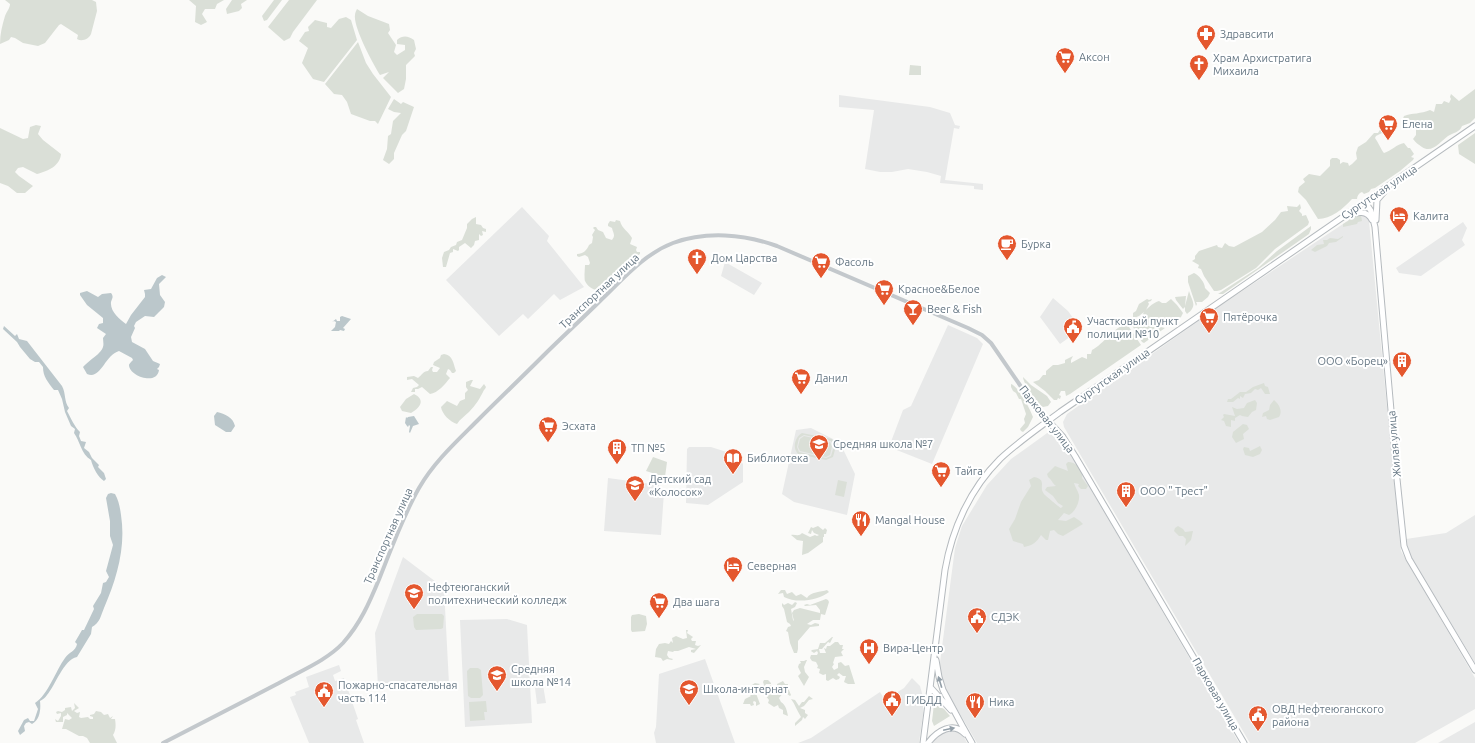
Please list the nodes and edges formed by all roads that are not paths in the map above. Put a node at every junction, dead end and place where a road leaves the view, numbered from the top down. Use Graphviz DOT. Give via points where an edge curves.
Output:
graph roads {
  1 [pos="1475,126"];
  2 [pos="1389,186"];
  3 [pos="1365,202"];
  4 [pos="1344,216"];
  5 [pos="1375,227"];
  6 [pos="704,236"];
  7 [pos="1048,421"];
  8 [pos="935,655"];
  9 [pos="1475,670"];
  10 [pos="930,688"];
  11 [pos="964,729"];
  12 [pos="971,741"];
  13 [pos="163,743"];
  14 [pos="923,743"];
  15 [pos="928,743"];
  16 [pos="1244,743"];
  1 -- 2 [label="main road, Сургутская улица"];
  2 -- 3 [label="main road, Сургутская улица"];
  2 -- 5 [label="main road" via="1378,200"];
  3 -- 4 [label="main road, Сургутская улица"];
  3 -- 5 [label="main road, Жилая улица" via="1371,211"];
  4 -- 5 [label="main road" via="1357,212 1365,213"];
  4 -- 7 [label="main road, Сургутская улица"];
  5 -- 9 [label="main road, Жилая улица" via="1404,546 1409,559"];
  6 -- 7 [label="street, Парковая улица" via="737,236 768,243 975,331 992,344 1035,407"];
  6 -- 13 [label="street, Транспортная улица" via="667,246 632,270 442,457 415,494 364,615 341,645 296,674"];
  7 -- 8 [label="main road, Сургутская улица" via="995,464 972,495 958,522 947,560"];
  7 -- 16 [label="main road, Парковая улица" via="1064,437"];
  8 -- 10 [label="main road, Сургутская улица"];
  11 -- 8 [label="main road, one-way" via="941,684"];
  10 -- 11 [label="main road" via="946,703"];
  10 -- 14 [label="main road, Сургутская улица"];
  11 -- 12 [label="main road"];
  15 -- 12 [label="main road, one-way" via="939,732 950,728 958,728"];
}
